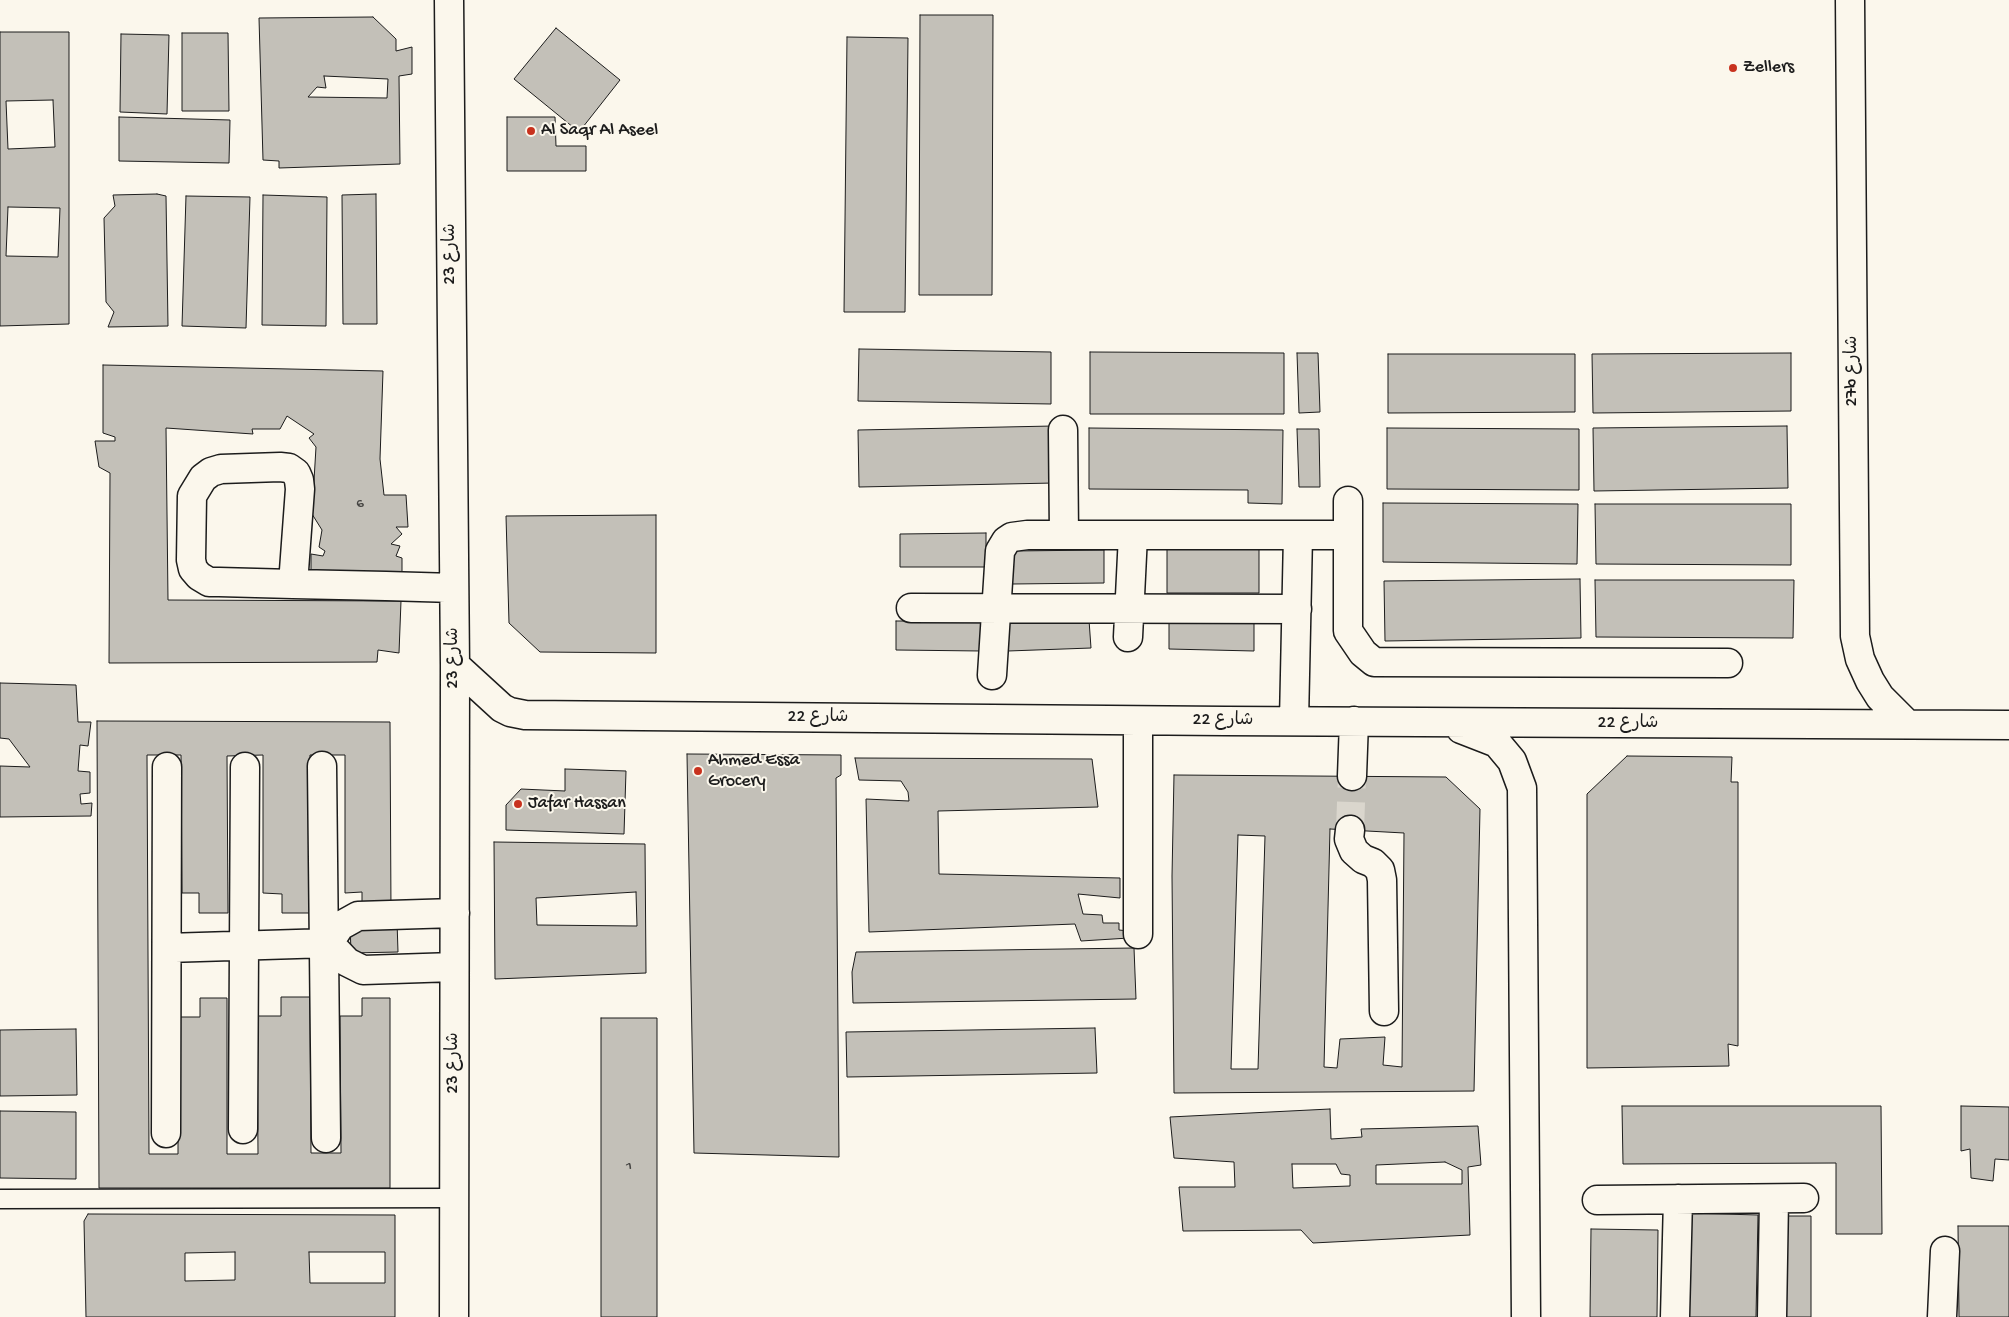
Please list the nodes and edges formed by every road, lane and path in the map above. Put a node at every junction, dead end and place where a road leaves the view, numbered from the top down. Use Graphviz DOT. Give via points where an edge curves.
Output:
graph roads {
  1 [pos="449,0"];
  2 [pos="1850,0"];
  3 [pos="1063,430"];
  4 [pos="1348,501"];
  5 [pos="1064,535"];
  6 [pos="1133,535"];
  7 [pos="1298,535"];
  8 [pos="1348,536"];
  9 [pos="293,584"];
  10 [pos="454,588"];
  11 [pos="911,608"];
  12 [pos="996,608"];
  13 [pos="1130,609"];
  14 [pos="1296,609"];
  15 [pos="1128,637"];
  16 [pos="1728,663"];
  17 [pos="455,665"];
  18 [pos="992,675"];
  19 [pos="1138,721"];
  20 [pos="1294,721"];
  21 [pos="1354,721"];
  22 [pos="1446,722"];
  23 [pos="1908,724"];
  24 [pos="2009,725"];
  25 [pos="322,766"];
  26 [pos="167,767"];
  27 [pos="245,767"];
  28 [pos="1352,776"];
  29 [pos="1350,830"];
  30 [pos="454,912"];
  31 [pos="1138,934"];
  32 [pos="327,944"];
  33 [pos="244,946"];
  34 [pos="167,948"];
  35 [pos="454,967"];
  36 [pos="1384,1011"];
  37 [pos="243,1129"];
  38 [pos="166,1133"];
  39 [pos="326,1138"];
  40 [pos="454,1198"];
  41 [pos="1804,1198"];
  42 [pos="0,1199"];
  43 [pos="1678,1199"];
  44 [pos="1774,1199"];
  45 [pos="1597,1200"];
  46 [pos="1944,1251"];
  47 [pos="454,1317"];
  48 [pos="1526,1317"];
  49 [pos="1675,1317"];
  50 [pos="1772,1317"];
  51 [pos="1942,1317"];
  1 -- 10 [label="street, شارع 23"];
  2 -- 23 [label="street, 27b شارع" via="1855,636 1860,659 1870,681 1880,697"];
  3 -- 5 [label="street"];
  4 -- 8 [label="street"];
  5 -- 6 [label="street"];
  5 -- 12 [label="street" via="1020,535 1006,541 1000,551"];
  6 -- 7 [label="street"];
  6 -- 13 [label="street"];
  7 -- 8 [label="street"];
  7 -- 14 [label="street"];
  8 -- 16 [label="street" via="1348,631 1363,653 1374,662"];
  9 -- 9 [label="street" via="209,582 193,569 192,496 203,478 221,469 280,467 296,473 300,488"];
  9 -- 10 [label="street"];
  10 -- 17 [label="street, شارع 23"];
  11 -- 12 [label="street"];
  12 -- 13 [label="street"];
  12 -- 18 [label="street"];
  13 -- 14 [label="street"];
  13 -- 15 [label="street"];
  14 -- 20 [label="street"];
  17 -- 19 [label="street, شارع 22" via="502,708 525,715"];
  17 -- 30 [label="street, شارع 23"];
  19 -- 20 [label="street, شارع 22"];
  19 -- 31 [label="street"];
  20 -- 21 [label="street, شارع 22"];
  21 -- 22 [label="street, شارع 22"];
  21 -- 28 [label="street"];
  22 -- 23 [label="street, شارع 22"];
  22 -- 48 [label="street" via="1497,743 1512,762 1522,788"];
  23 -- 24 [label="street, شارع 22"];
  25 -- 32 [label="street"];
  26 -- 34 [label="street"];
  27 -- 33 [label="street"];
  29 -- 36 [label="street" via="1349,839 1354,851 1380,870 1382,880"];
  30 -- 32 [label="street" via="358,916 340,926"];
  30 -- 35 [label="street, شارع 23"];
  32 -- 33 [label="street"];
  32 -- 35 [label="street" via="346,962 363,970"];
  32 -- 39 [label="street"];
  33 -- 34 [label="street"];
  33 -- 37 [label="street"];
  34 -- 38 [label="street"];
  35 -- 40 [label="street, شارع 23"];
  40 -- 42 [label="lane"];
  40 -- 47 [label="street, شارع 23"];
  41 -- 44 [label="street"];
  43 -- 44 [label="street"];
  43 -- 45 [label="street"];
  43 -- 49 [label="street"];
  44 -- 50 [label="street"];
  46 -- 51 [label="street"];
}
